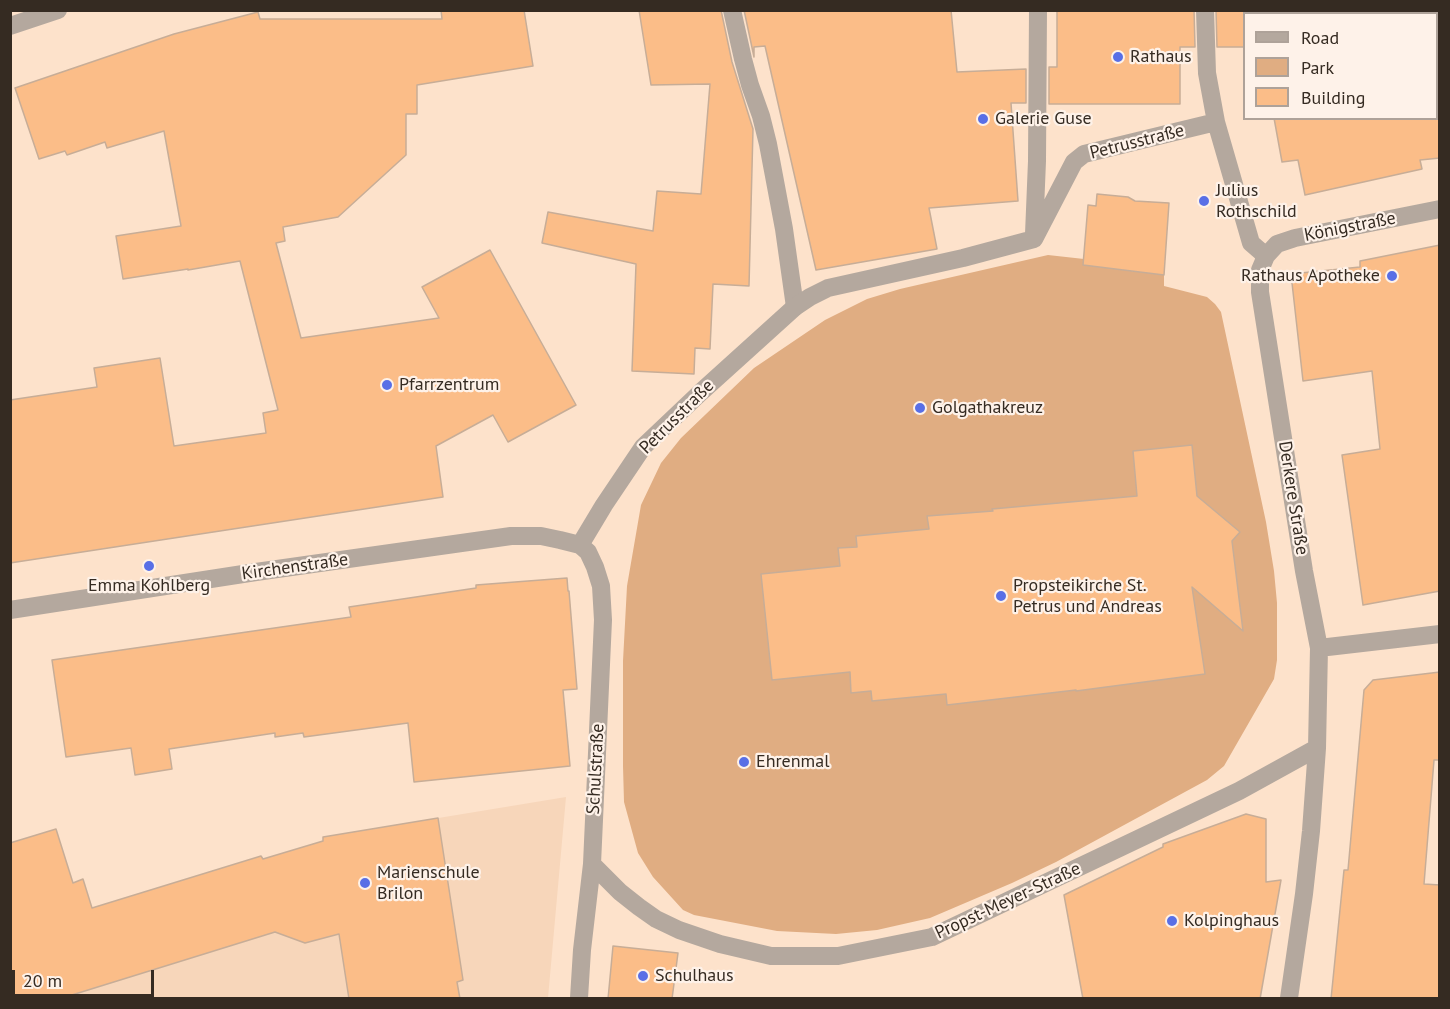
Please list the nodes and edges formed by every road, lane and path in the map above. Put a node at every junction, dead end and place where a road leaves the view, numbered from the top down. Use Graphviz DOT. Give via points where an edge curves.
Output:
graph roads {
  1 [pos="58,10"];
  2 [pos="732,10"];
  3 [pos="1038,10"];
  4 [pos="1205,10"];
  5 [pos="10,26"];
  6 [pos="1216,122"];
  7 [pos="1440,209"];
  8 [pos="1034,239"];
  9 [pos="1266,256"];
  10 [pos="795,307"];
  11 [pos="580,545"];
  12 [pos="10,610"];
  13 [pos="1440,634"];
  14 [pos="1319,648"];
  15 [pos="1317,748"];
  16 [pos="591,864"];
  17 [pos="579,999"];
  18 [pos="1289,999"];
  1 -- 5 [label="street"];
  2 -- 10 [label="street" via="742,59 768,144"];
  3 -- 8 [label="street"];
  4 -- 6 [label="street" via="1207,74"];
  6 -- 8 [label="street, Petrusstraße" via="1084,154 1074,162"];
  6 -- 9 [label="street" via="1251,243"];
  7 -- 9 [label="street, Königstraße" via="1295,238 1277,244"];
  8 -- 10 [label="street, Petrusstraße" via="828,288"];
  9 -- 14 [label="street, Derkere Straße" via="1260,270 1260,292"];
  10 -- 11 [label="street, Petrusstraße" via="643,447"];
  11 -- 12 [label="street, Kirchenstraße" via="541,536 511,536"];
  11 -- 16 [label="street, Schulstraße" via="596,567 603,602"];
  13 -- 14 [label="street"];
  14 -- 15 [label="street, Derkere Straße"];
  15 -- 16 [label="street, Propst-Meyer-Straße" via="1239,791 932,937 838,956 771,956 680,930 639,907"];
  15 -- 18 [label="street, Derkere Straße" via="1304,894"];
  16 -- 17 [label="street, Schulstraße"];
}
